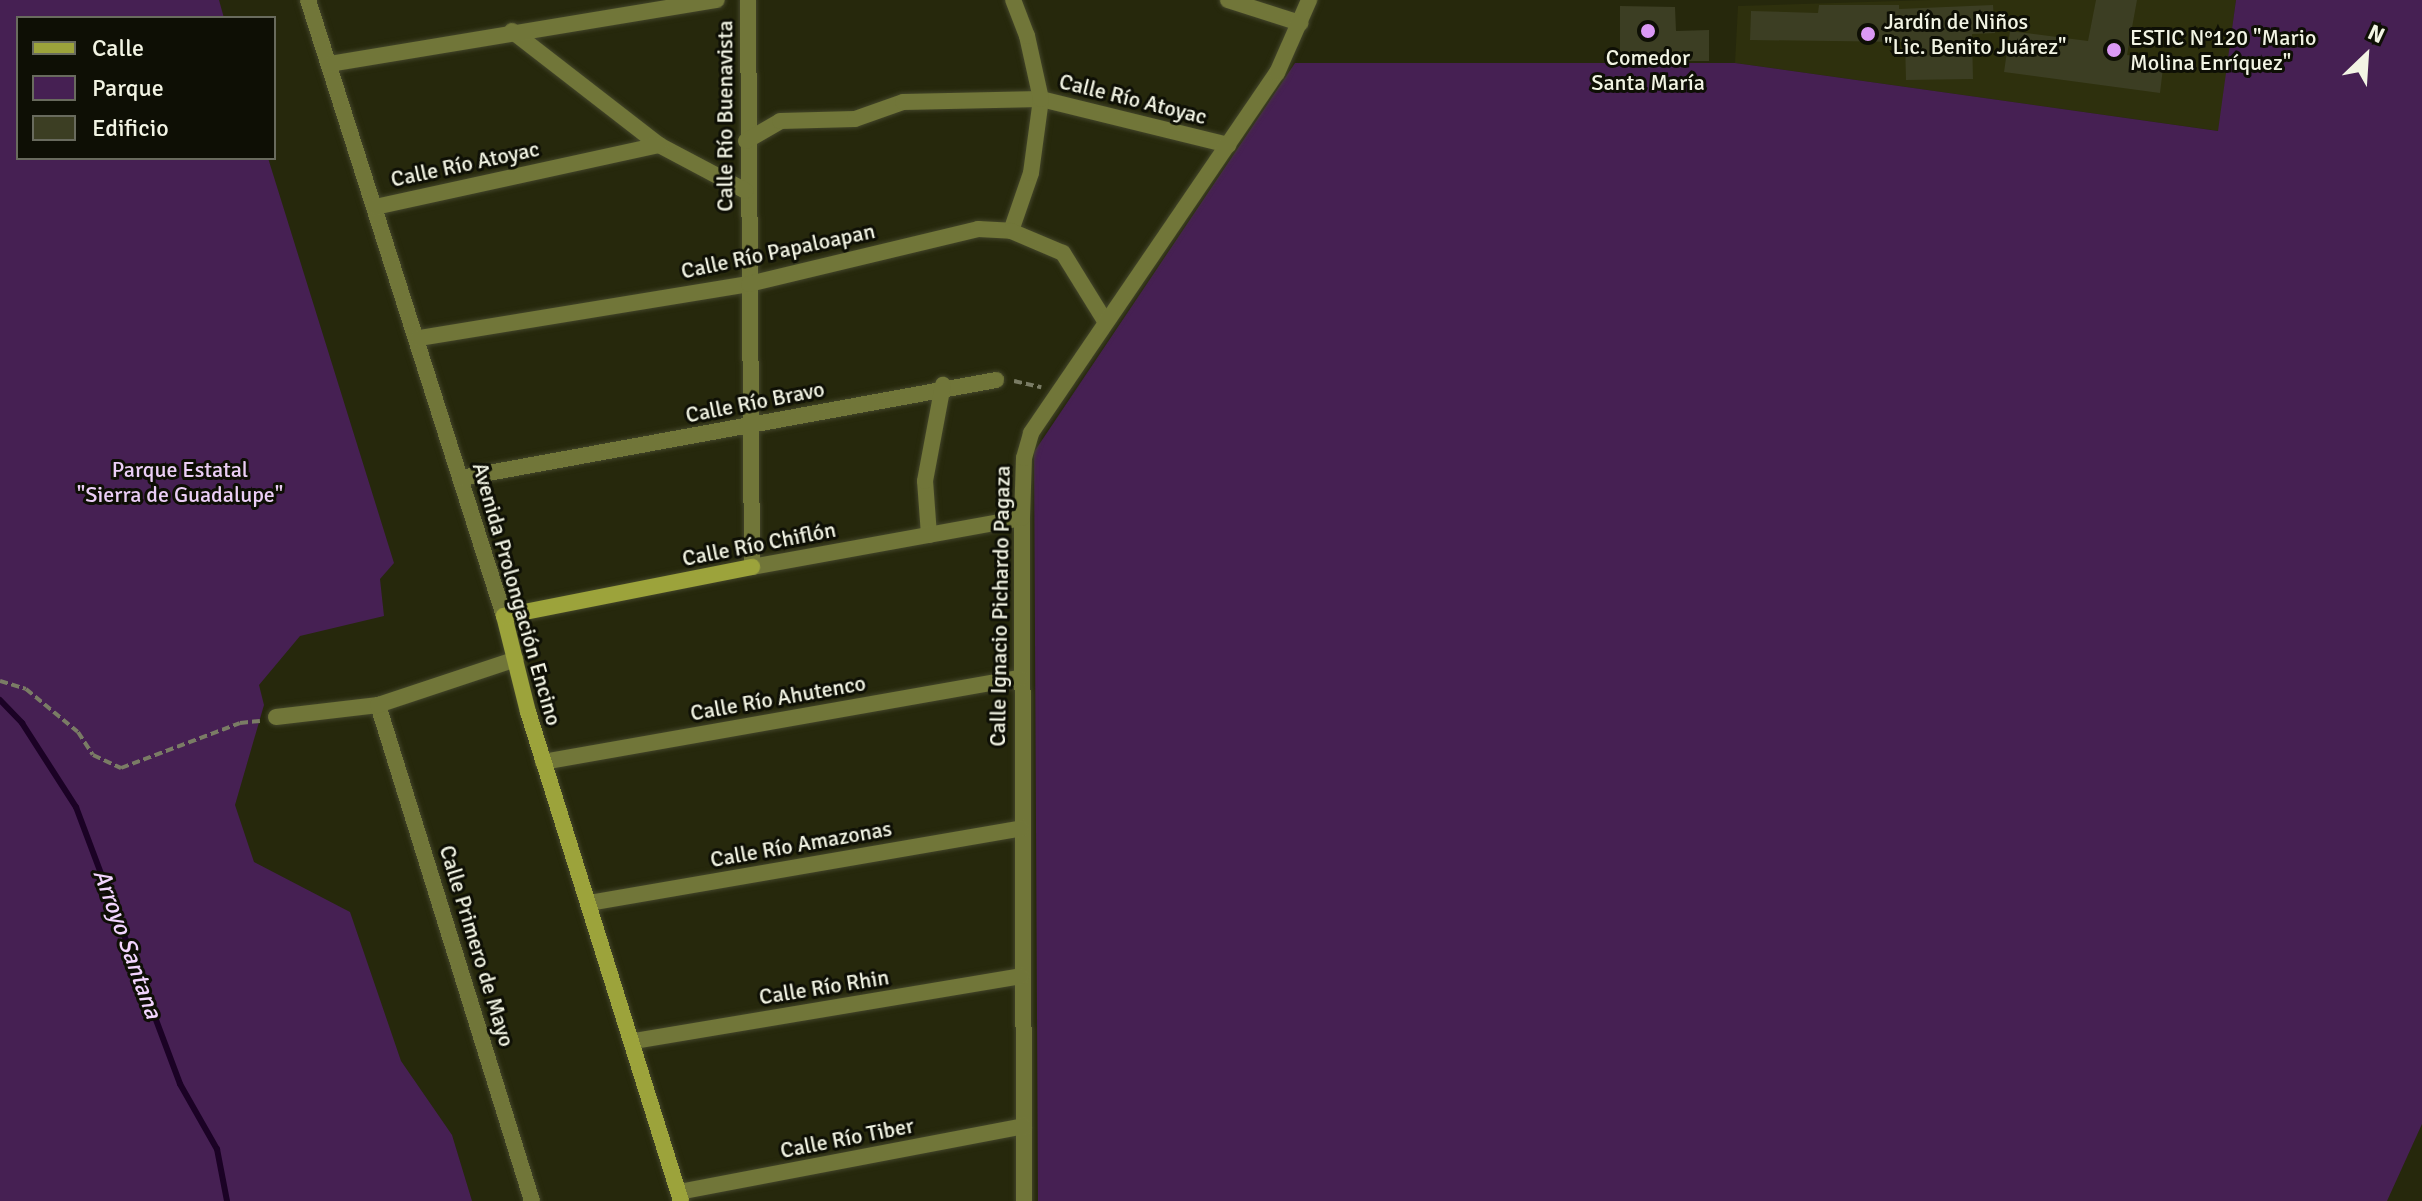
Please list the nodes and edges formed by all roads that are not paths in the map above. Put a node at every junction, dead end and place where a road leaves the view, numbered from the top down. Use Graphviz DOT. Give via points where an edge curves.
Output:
graph roads {
  1 [pos="308,0"];
  2 [pos="717,0"];
  3 [pos="748,0"];
  4 [pos="1013,0"];
  5 [pos="1228,0"];
  6 [pos="1309,0"];
  7 [pos="1300,23"];
  8 [pos="512,31"];
  9 [pos="329,64"];
  10 [pos="1041,99"];
  11 [pos="746,141"];
  12 [pos="659,145"];
  13 [pos="1228,145"];
  14 [pos="746,191"];
  15 [pos="375,207"];
  16 [pos="1011,231"];
  17 [pos="749,284"];
  18 [pos="1105,321"];
  19 [pos="419,338"];
  20 [pos="996,380"];
  21 [pos="943,385"];
  22 [pos="749,427"];
  23 [pos="461,478"];
  24 [pos="1022,518"];
  25 [pos="929,535"];
  26 [pos="752,567"];
  27 [pos="504,616"];
  28 [pos="516,659"];
  29 [pos="1019,678"];
  30 [pos="378,705"];
  31 [pos="276,717"];
  32 [pos="543,762"];
  33 [pos="1021,828"];
  34 [pos="589,903"];
  35 [pos="1021,976"];
  36 [pos="634,1041"];
  37 [pos="1024,1126"];
  38 [pos="680,1197"];
  39 [pos="532,1201"];
  40 [pos="1024,1201"];
  1 -- 9 [label="street, Avenida Prolongación Encino"];
  2 -- 8 [label="street"];
  3 -- 11 [label="street, Calle Río Buenavista"];
  4 -- 10 [label="street"];
  5 -- 7 [label="street"];
  6 -- 7 [label="street, Calle Ignacio Pichardo Pagaza"];
  7 -- 13 [label="street, Calle Ignacio Pichardo Pagaza" via="1277,73"];
  8 -- 9 [label="street"];
  8 -- 12 [label="street"];
  9 -- 15 [label="street, Avenida Prolongación Encino"];
  10 -- 11 [label="street, Calle Río Atoyac" via="903,102 855,119 780,121"];
  10 -- 13 [label="street, Calle Río Atoyac"];
  10 -- 16 [label="street" via="1031,173"];
  11 -- 14 [label="street, Calle Río Buenavista"];
  12 -- 14 [label="street"];
  12 -- 15 [label="street, Calle Río Atoyac"];
  13 -- 18 [label="street, Calle Ignacio Pichardo Pagaza"];
  14 -- 17 [label="street, Calle Río Buenavista"];
  15 -- 19 [label="street, Avenida Prolongación Encino"];
  16 -- 17 [label="street, Calle Río Papaloapan" via="978,229"];
  16 -- 18 [label="street, Calle Río Papaloapan" via="1071,260"];
  17 -- 19 [label="street, Calle Río Papaloapan"];
  17 -- 22 [label="street, Calle Río Buenavista"];
  18 -- 24 [label="street, Calle Ignacio Pichardo Pagaza" via="1026,448"];
  19 -- 23 [label="street, Avenida Prolongación Encino"];
  20 -- 21 [label="street, Calle Río Bravo"];
  21 -- 22 [label="street, Calle Río Bravo"];
  21 -- 25 [label="street" via="925,481"];
  22 -- 23 [label="street, Calle Río Bravo"];
  22 -- 26 [label="street, Calle Río Buenavista"];
  23 -- 27 [label="street, Avenida Prolongación Encino"];
  24 -- 25 [label="street, Calle Río Chiflón"];
  24 -- 29 [label="street, Calle Ignacio Pichardo Pagaza"];
  25 -- 26 [label="street, Calle Río Chiflón"];
  26 -- 27 [label="main road, Calle Río Chiflón"];
  27 -- 28 [label="main road, Avenida Prolongación Encino"];
  28 -- 30 [label="street"];
  28 -- 32 [label="main road, Avenida Prolongación Encino"];
  29 -- 32 [label="street, Calle Río Ahutenco"];
  29 -- 33 [label="street, Calle Ignacio Pichardo Pagaza"];
  30 -- 31 [label="street"];
  30 -- 39 [label="street, Calle Primero de Mayo"];
  32 -- 34 [label="main road, Avenida Prolongación Encino"];
  33 -- 34 [label="street, Calle Río Amazonas"];
  33 -- 35 [label="street, Calle Ignacio Pichardo Pagaza"];
  34 -- 36 [label="main road, Avenida Prolongación Encino"];
  35 -- 36 [label="street, Calle Río Rhin"];
  35 -- 37 [label="street, Calle Ignacio Pichardo Pagaza"];
  36 -- 38 [label="main road, Avenida Prolongación Encino"];
  37 -- 38 [label="street, Calle Río Tiber"];
  37 -- 40 [label="street, Calle Ignacio Pichardo Pagaza"];
}
